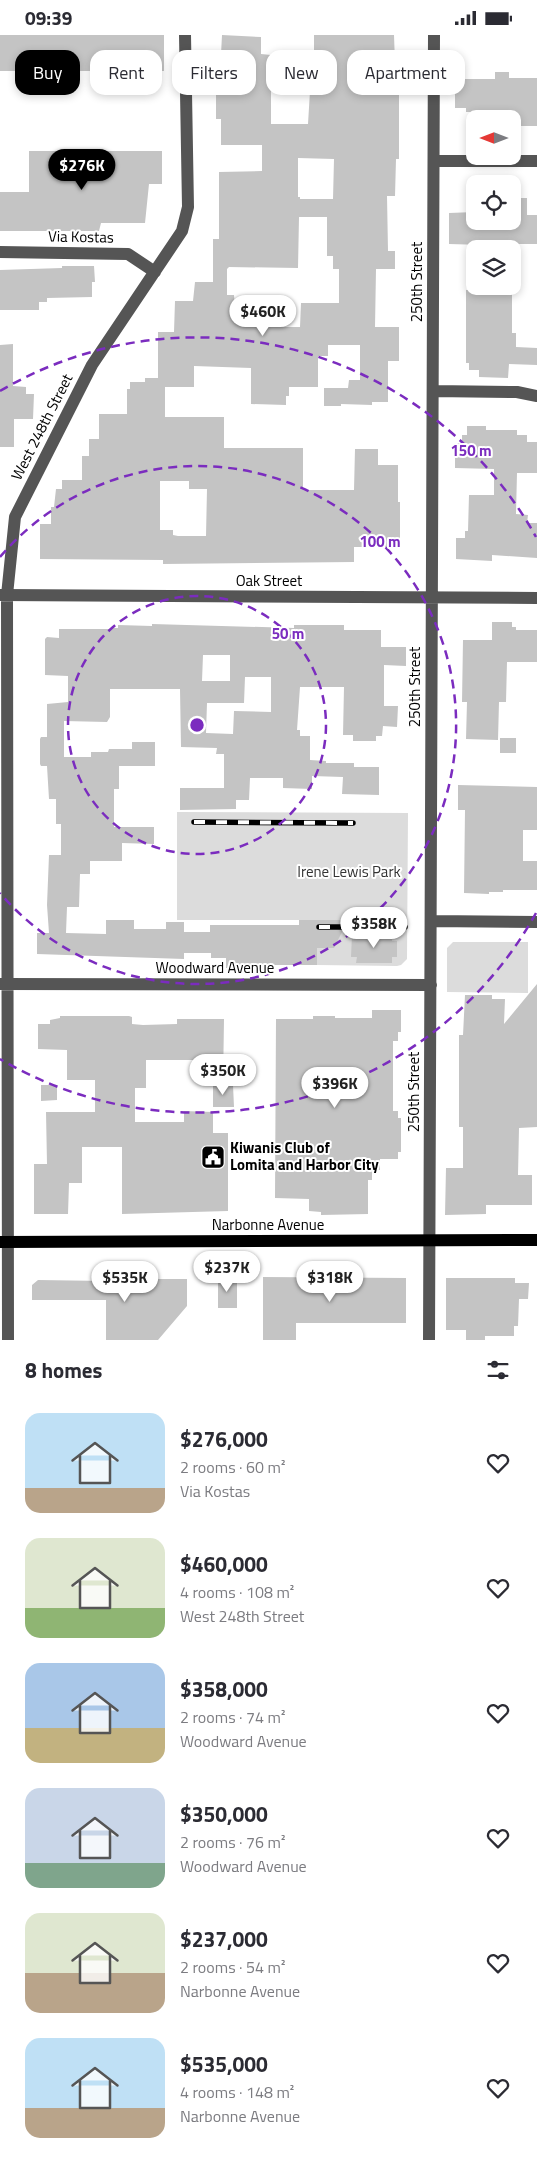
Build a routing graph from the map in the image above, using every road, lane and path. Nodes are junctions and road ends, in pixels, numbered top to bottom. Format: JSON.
{"nodes":[{"id":1,"x":185,"y":35,"type":"edge"},
{"id":2,"x":434,"y":35,"type":"edge"},
{"id":3,"x":434,"y":161,"type":"junction"},
{"id":4,"x":537,"y":161,"type":"edge"},
{"id":5,"x":0,"y":252,"type":"edge"},
{"id":6,"x":155,"y":272,"type":"junction"},
{"id":7,"x":433,"y":391,"type":"junction"},
{"id":8,"x":537,"y":396,"type":"edge"},
{"id":9,"x":4,"y":595,"type":"edge"},
{"id":10,"x":432,"y":598,"type":"junction"},
{"id":11,"x":537,"y":598,"type":"edge"},
{"id":12,"x":431,"y":921,"type":"junction"},
{"id":13,"x":537,"y":922,"type":"edge"},
{"id":14,"x":4,"y":984,"type":"edge"},
{"id":15,"x":431,"y":985,"type":"junction"},
{"id":16,"x":430,"y":1240,"type":"junction"},
{"id":17,"x":537,"y":1240,"type":"edge"},
{"id":18,"x":5,"y":1242,"type":"edge"},
{"id":19,"x":8,"y":1340,"type":"edge"},
{"id":20,"x":429,"y":1340,"type":"edge"}],
"edges":[{"from":1,"to":6,"type":"street","name":"West 248th Street"},
{"from":2,"to":3,"type":"street","name":"250th Street"},
{"from":3,"to":4,"type":"street"},
{"from":3,"to":7,"type":"street","name":"250th Street"},
{"from":5,"to":6,"type":"street","name":"Via Kostas"},
{"from":6,"to":9,"type":"street","name":"West 248th Street"},
{"from":7,"to":8,"type":"street"},
{"from":7,"to":10,"type":"street","name":"250th Street"},
{"from":9,"to":10,"type":"street","name":"Oak Street"},
{"from":9,"to":14,"type":"street","name":"West 248th Street"},
{"from":10,"to":11,"type":"street","name":"Oak Street"},
{"from":10,"to":12,"type":"street","name":"250th Street"},
{"from":12,"to":13,"type":"street"},
{"from":12,"to":15,"type":"street","name":"250th Street"},
{"from":14,"to":15,"type":"street","name":"Woodward Avenue"},
{"from":14,"to":18,"type":"street","name":"West 248th Street"},
{"from":15,"to":16,"type":"street","name":"250th Street"},
{"from":16,"to":17,"type":"main road","name":"Narbonne Avenue"},
{"from":16,"to":18,"type":"main road","name":"Narbonne Avenue"},
{"from":16,"to":20,"type":"street","name":"250th Street"},
{"from":18,"to":19,"type":"street","name":"West 248th Street"}]}
